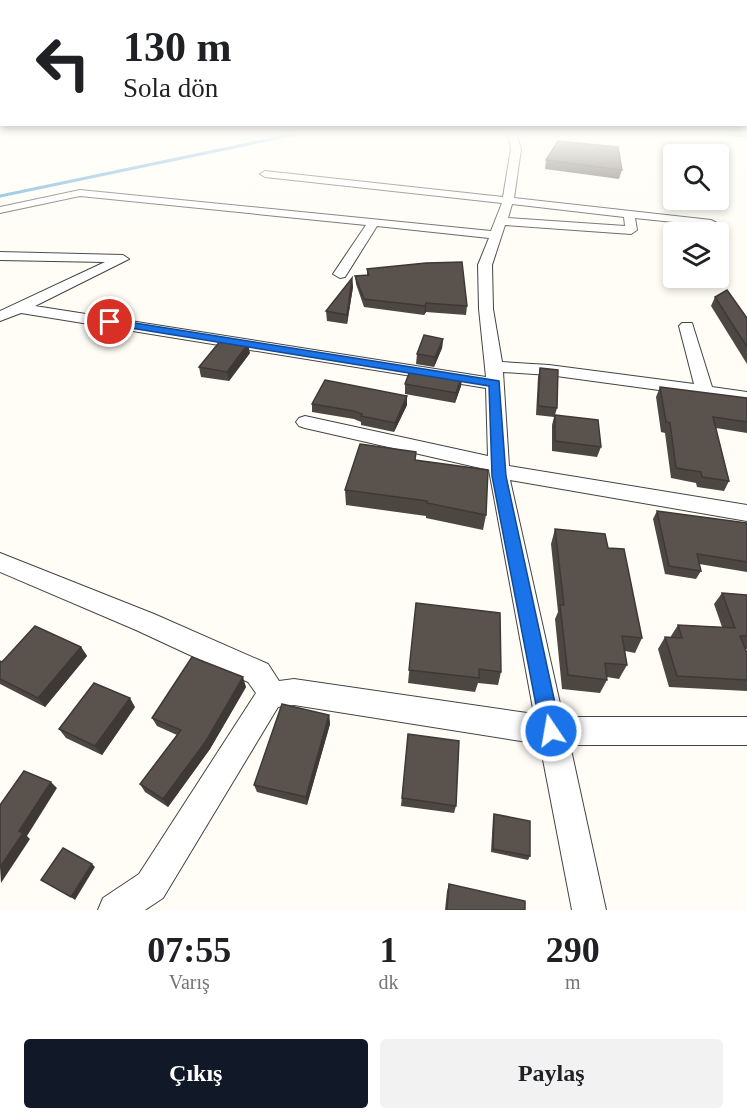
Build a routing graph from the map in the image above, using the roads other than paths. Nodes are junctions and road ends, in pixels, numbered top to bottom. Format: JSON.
{"nodes":[{"id":1,"x":278,"y":176,"type":"edge"},
{"id":2,"x":511,"y":176,"type":"edge"},
{"id":3,"x":0,"y":210,"type":"edge"},
{"id":4,"x":629,"y":213,"type":"junction"},
{"id":5,"x":502,"y":219,"type":"junction"},
{"id":6,"x":374,"y":222,"type":"junction"},
{"id":7,"x":703,"y":222,"type":"edge"},
{"id":8,"x":0,"y":256,"type":"edge"},
{"id":9,"x":340,"y":274,"type":"dead end"},
{"id":10,"x":19,"y":308,"type":"junction"},
{"id":11,"x":0,"y":317,"type":"edge"},
{"id":12,"x":687,"y":326,"type":"dead end"},
{"id":13,"x":494,"y":375,"type":"junction"},
{"id":14,"x":704,"y":391,"type":"junction"},
{"id":15,"x":747,"y":397,"type":"edge"},
{"id":16,"x":305,"y":422,"type":"dead end"},
{"id":17,"x":498,"y":468,"type":"junction"},
{"id":18,"x":747,"y":513,"type":"edge"},
{"id":19,"x":0,"y":562,"type":"edge"},
{"id":20,"x":270,"y":695,"type":"junction"},
{"id":21,"x":551,"y":731,"type":"junction"},
{"id":22,"x":747,"y":731,"type":"edge"},
{"id":23,"x":115,"y":910,"type":"edge"},
{"id":24,"x":589,"y":910,"type":"edge"}],
"edges":[{"from":1,"to":5,"type":"street"},
{"from":2,"to":5,"type":"street"},
{"from":3,"to":6,"type":"street"},
{"from":4,"to":5,"type":"street"},
{"from":4,"to":5,"type":"street"},
{"from":4,"to":7,"type":"street"},
{"from":5,"to":6,"type":"street"},
{"from":5,"to":13,"type":"street"},
{"from":6,"to":9,"type":"street"},
{"from":8,"to":10,"type":"street"},
{"from":10,"to":11,"type":"street"},
{"from":10,"to":13,"type":"street"},
{"from":12,"to":14,"type":"street"},
{"from":13,"to":14,"type":"street"},
{"from":13,"to":17,"type":"street"},
{"from":14,"to":15,"type":"street"},
{"from":16,"to":17,"type":"street"},
{"from":17,"to":18,"type":"street"},
{"from":17,"to":21,"type":"street"},
{"from":19,"to":20,"type":"street"},
{"from":20,"to":21,"type":"street"},
{"from":20,"to":23,"type":"street"},
{"from":21,"to":22,"type":"street"},
{"from":21,"to":24,"type":"street"}]}
